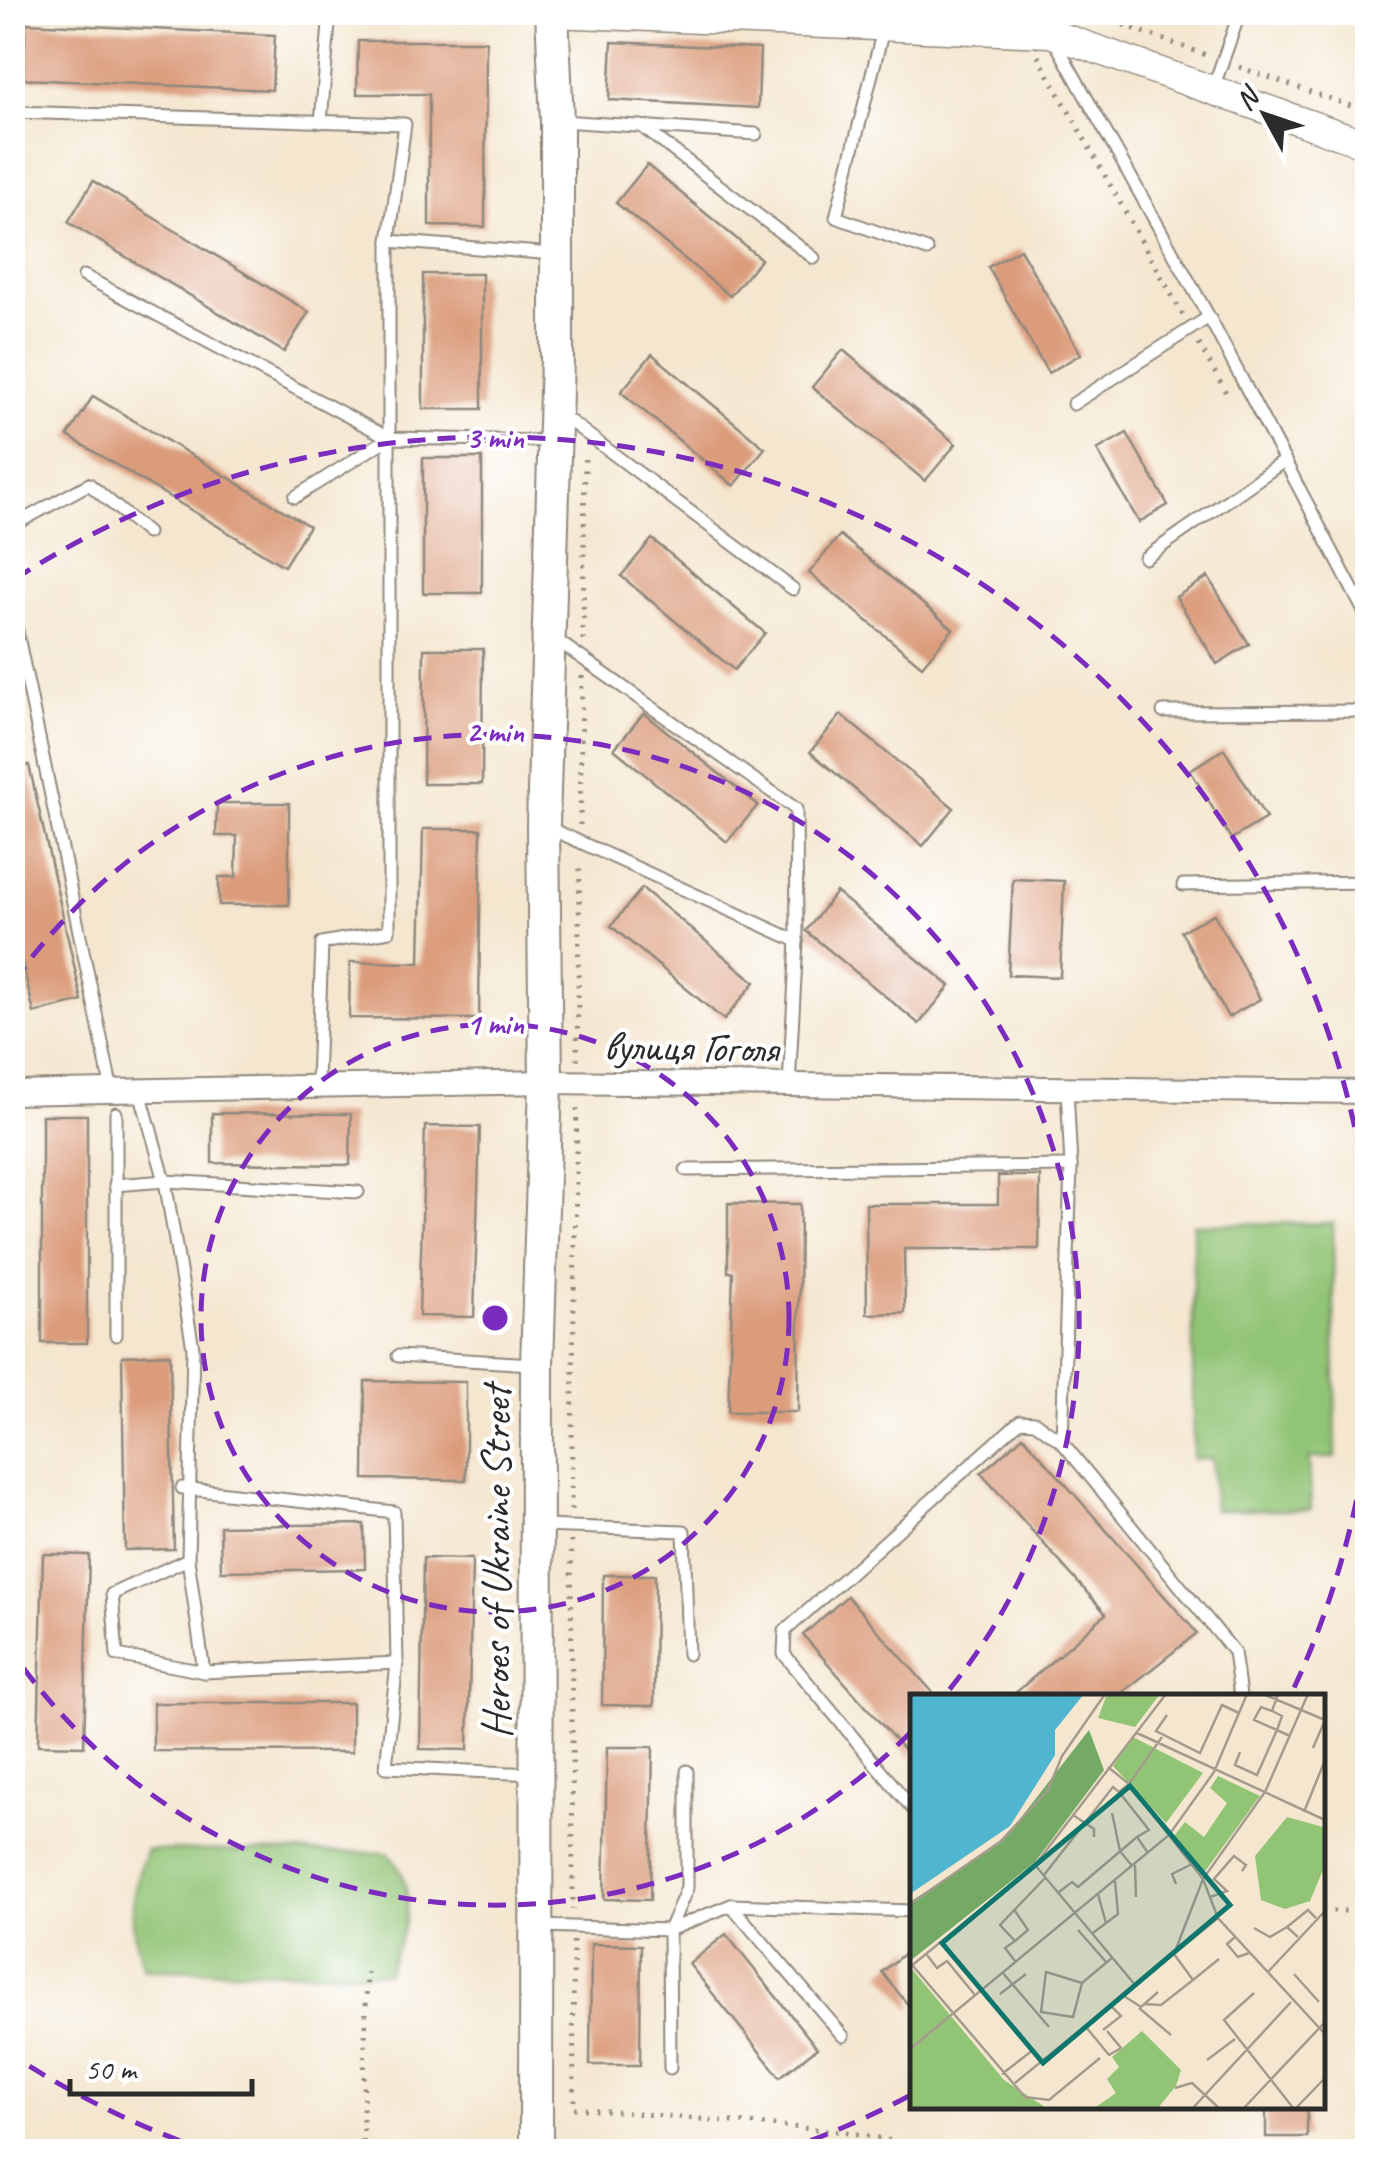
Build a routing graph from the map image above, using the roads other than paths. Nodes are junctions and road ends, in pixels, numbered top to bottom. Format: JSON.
{"nodes":[{"id":1,"x":330,"y":12,"type":"edge"},
{"id":2,"x":551,"y":12,"type":"edge"},
{"id":3,"x":1240,"y":12,"type":"edge"},
{"id":4,"x":1048,"y":23,"type":"edge"},
{"id":5,"x":884,"y":26,"type":"junction"},
{"id":6,"x":1212,"y":91,"type":"junction"},
{"id":7,"x":12,"y":112,"type":"edge"},
{"id":8,"x":558,"y":121,"type":"junction"},
{"id":9,"x":321,"y":122,"type":"junction"},
{"id":10,"x":641,"y":126,"type":"junction"},
{"id":11,"x":756,"y":134,"type":"dead end"},
{"id":12,"x":1368,"y":145,"type":"edge"},
{"id":13,"x":388,"y":241,"type":"junction"},
{"id":14,"x":926,"y":250,"type":"dead end"},
{"id":15,"x":558,"y":254,"type":"junction"},
{"id":16,"x":814,"y":258,"type":"dead end"},
{"id":17,"x":84,"y":276,"type":"dead end"},
{"id":18,"x":1209,"y":317,"type":"junction"},
{"id":19,"x":1073,"y":404,"type":"dead end"},
{"id":20,"x":555,"y":426,"type":"junction"},
{"id":21,"x":389,"y":438,"type":"junction"},
{"id":22,"x":1284,"y":461,"type":"junction"},
{"id":23,"x":295,"y":497,"type":"dead end"},
{"id":24,"x":12,"y":526,"type":"edge"},
{"id":25,"x":147,"y":533,"type":"dead end"},
{"id":26,"x":1145,"y":558,"type":"dead end"},
{"id":27,"x":793,"y":589,"type":"dead end"},
{"id":28,"x":12,"y":608,"type":"edge"},
{"id":29,"x":1368,"y":619,"type":"edge"},
{"id":30,"x":548,"y":635,"type":"junction"},
{"id":31,"x":1368,"y":711,"type":"edge"},
{"id":32,"x":1163,"y":712,"type":"dead end"},
{"id":33,"x":543,"y":825,"type":"junction"},
{"id":34,"x":1368,"y":882,"type":"edge"},
{"id":35,"x":1183,"y":885,"type":"dead end"},
{"id":36,"x":797,"y":941,"type":"junction"},
{"id":37,"x":546,"y":1082,"type":"junction"},
{"id":38,"x":317,"y":1084,"type":"junction"},
{"id":39,"x":790,"y":1086,"type":"junction"},
{"id":40,"x":139,"y":1088,"type":"junction"},
{"id":41,"x":1067,"y":1089,"type":"junction"},
{"id":42,"x":12,"y":1092,"type":"edge"},
{"id":43,"x":1368,"y":1092,"type":"edge"},
{"id":44,"x":114,"y":1102,"type":"junction"},
{"id":45,"x":1071,"y":1166,"type":"junction"},
{"id":46,"x":686,"y":1170,"type":"dead end"},
{"id":47,"x":165,"y":1181,"type":"junction"},
{"id":48,"x":115,"y":1185,"type":"junction"},
{"id":49,"x":358,"y":1192,"type":"dead end"},
{"id":50,"x":116,"y":1335,"type":"dead end"},
{"id":51,"x":398,"y":1356,"type":"dead end"},
{"id":52,"x":537,"y":1364,"type":"junction"},
{"id":53,"x":1062,"y":1442,"type":"junction"},
{"id":54,"x":188,"y":1488,"type":"junction"},
{"id":55,"x":538,"y":1526,"type":"junction"},
{"id":56,"x":188,"y":1559,"type":"junction"},
{"id":57,"x":688,"y":1654,"type":"dead end"},
{"id":58,"x":397,"y":1663,"type":"junction"},
{"id":59,"x":204,"y":1672,"type":"junction"},
{"id":60,"x":1240,"y":1694,"type":"edge"},
{"id":61,"x":687,"y":1771,"type":"dead end"},
{"id":62,"x":537,"y":1774,"type":"junction"},
{"id":63,"x":910,"y":1806,"type":"edge"},
{"id":64,"x":731,"y":1905,"type":"junction"},
{"id":65,"x":910,"y":1911,"type":"edge"},
{"id":66,"x":536,"y":1926,"type":"junction"},
{"id":67,"x":670,"y":1930,"type":"junction"},
{"id":68,"x":843,"y":2036,"type":"dead end"},
{"id":69,"x":670,"y":2068,"type":"dead end"},
{"id":70,"x":536,"y":2152,"type":"edge"}],
"edges":[{"from":1,"to":9,"type":"lane"},
{"from":2,"to":5,"type":"street"},
{"from":2,"to":8,"type":"main road","name":"Heroes of Ukraine Street"},
{"from":3,"to":6,"type":"lane"},
{"from":4,"to":5,"type":"street"},
{"from":4,"to":6,"type":"street"},
{"from":4,"to":18,"type":"lane"},
{"from":5,"to":14,"type":"lane"},
{"from":6,"to":12,"type":"street"},
{"from":7,"to":9,"type":"lane"},
{"from":8,"to":10,"type":"lane"},
{"from":8,"to":15,"type":"main road","name":"Heroes of Ukraine Street"},
{"from":9,"to":13,"type":"lane"},
{"from":10,"to":11,"type":"lane"},
{"from":10,"to":16,"type":"lane"},
{"from":13,"to":15,"type":"lane"},
{"from":13,"to":21,"type":"lane"},
{"from":15,"to":20,"type":"main road","name":"Heroes of Ukraine Street"},
{"from":17,"to":21,"type":"lane"},
{"from":18,"to":19,"type":"lane"},
{"from":18,"to":22,"type":"lane"},
{"from":20,"to":21,"type":"lane"},
{"from":20,"to":27,"type":"lane"},
{"from":20,"to":30,"type":"main road","name":"Heroes of Ukraine Street"},
{"from":21,"to":23,"type":"lane"},
{"from":21,"to":38,"type":"lane"},
{"from":22,"to":26,"type":"lane"},
{"from":22,"to":29,"type":"lane"},
{"from":24,"to":25,"type":"lane"},
{"from":28,"to":44,"type":"lane"},
{"from":30,"to":33,"type":"main road","name":"Heroes of Ukraine Street"},
{"from":30,"to":36,"type":"lane"},
{"from":31,"to":32,"type":"lane"},
{"from":33,"to":36,"type":"lane"},
{"from":33,"to":37,"type":"main road","name":"Heroes of Ukraine Street"},
{"from":34,"to":35,"type":"lane"},
{"from":36,"to":39,"type":"lane"},
{"from":37,"to":38,"type":"street","name":"вулиця Гоголя"},
{"from":37,"to":39,"type":"street","name":"вулиця Гоголя"},
{"from":37,"to":52,"type":"main road","name":"Heroes of Ukraine Street"},
{"from":38,"to":40,"type":"street","name":"вулиця Гоголя"},
{"from":39,"to":41,"type":"street","name":"вулиця Гоголя"},
{"from":40,"to":44,"type":"street","name":"вулиця Гоголя"},
{"from":40,"to":47,"type":"lane"},
{"from":41,"to":43,"type":"street","name":"вулиця Гоголя"},
{"from":41,"to":45,"type":"lane"},
{"from":42,"to":44,"type":"street","name":"вулиця Гоголя"},
{"from":44,"to":48,"type":"lane"},
{"from":45,"to":46,"type":"lane"},
{"from":45,"to":53,"type":"lane"},
{"from":47,"to":48,"type":"lane"},
{"from":47,"to":49,"type":"lane"},
{"from":47,"to":54,"type":"lane"},
{"from":48,"to":50,"type":"lane"},
{"from":51,"to":52,"type":"lane"},
{"from":52,"to":55,"type":"main road","name":"Heroes of Ukraine Street"},
{"from":53,"to":60,"type":"lane"},
{"from":53,"to":63,"type":"lane"},
{"from":54,"to":56,"type":"lane"},
{"from":54,"to":58,"type":"lane"},
{"from":55,"to":57,"type":"lane"},
{"from":55,"to":62,"type":"main road","name":"Heroes of Ukraine Street"},
{"from":56,"to":59,"type":"lane"},
{"from":56,"to":59,"type":"lane"},
{"from":58,"to":59,"type":"lane"},
{"from":58,"to":62,"type":"lane"},
{"from":61,"to":67,"type":"lane"},
{"from":62,"to":66,"type":"main road","name":"Heroes of Ukraine Street"},
{"from":64,"to":65,"type":"lane"},
{"from":64,"to":67,"type":"lane"},
{"from":64,"to":68,"type":"lane"},
{"from":66,"to":67,"type":"lane"},
{"from":66,"to":70,"type":"main road","name":"Heroes of Ukraine Street"},
{"from":67,"to":69,"type":"lane"}]}
